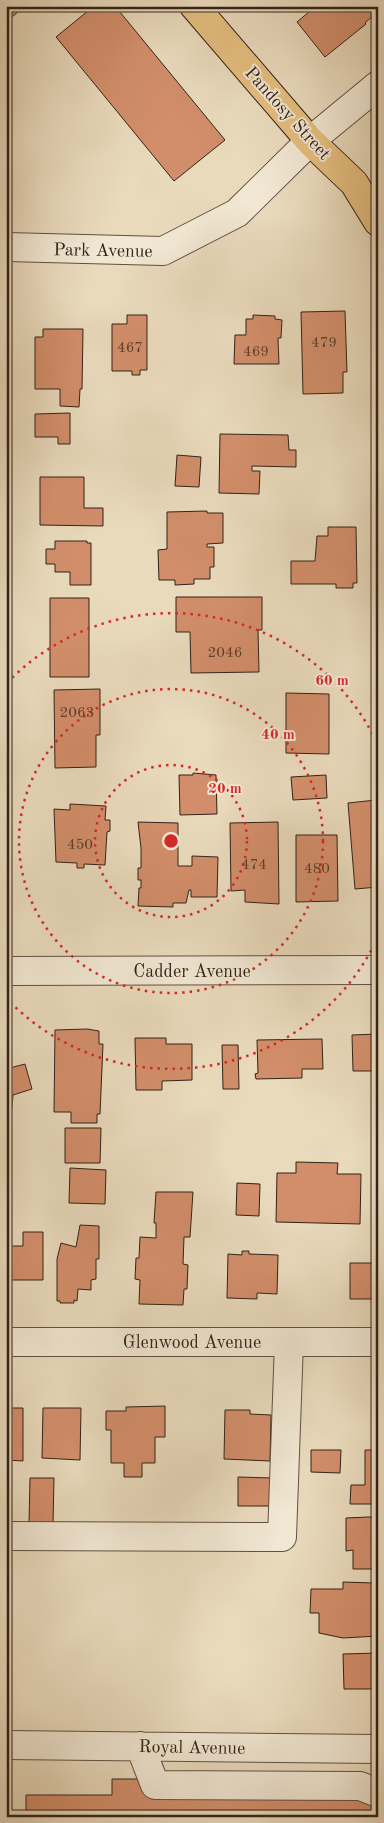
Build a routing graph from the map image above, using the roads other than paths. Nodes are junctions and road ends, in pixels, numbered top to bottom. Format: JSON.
{"nodes":[{"id":1,"x":194,"y":6,"type":"edge"},
{"id":2,"x":378,"y":85,"type":"edge"},
{"id":3,"x":310,"y":141,"type":"junction"},
{"id":4,"x":378,"y":222,"type":"edge"},
{"id":5,"x":6,"y":247,"type":"edge"},
{"id":6,"x":378,"y":970,"type":"edge"},
{"id":7,"x":6,"y":971,"type":"edge"},
{"id":8,"x":6,"y":1342,"type":"edge"},
{"id":9,"x":289,"y":1342,"type":"junction"},
{"id":10,"x":378,"y":1342,"type":"edge"},
{"id":11,"x":6,"y":1536,"type":"edge"},
{"id":12,"x":6,"y":1745,"type":"edge"},
{"id":13,"x":140,"y":1746,"type":"junction"},
{"id":14,"x":347,"y":1749,"type":"junction"},
{"id":15,"x":378,"y":1749,"type":"edge"},
{"id":16,"x":361,"y":1788,"type":"edge"}],
"edges":[{"from":1,"to":3,"type":"main road","name":"Pandosy Street"},
{"from":2,"to":3,"type":"street","name":"Park Avenue"},
{"from":3,"to":4,"type":"main road","name":"Pandosy Street"},
{"from":3,"to":5,"type":"street","name":"Park Avenue"},
{"from":6,"to":7,"type":"street","name":"Cadder Avenue"},
{"from":8,"to":9,"type":"street","name":"Glenwood Avenue"},
{"from":9,"to":10,"type":"street","name":"Glenwood Avenue"},
{"from":9,"to":11,"type":"street"},
{"from":12,"to":13,"type":"street","name":"Royal Avenue"},
{"from":13,"to":14,"type":"street","name":"Royal Avenue"},
{"from":13,"to":16,"type":"street"},
{"from":14,"to":15,"type":"street","name":"Royal Avenue"},
{"from":14,"to":16,"type":"street"}]}
